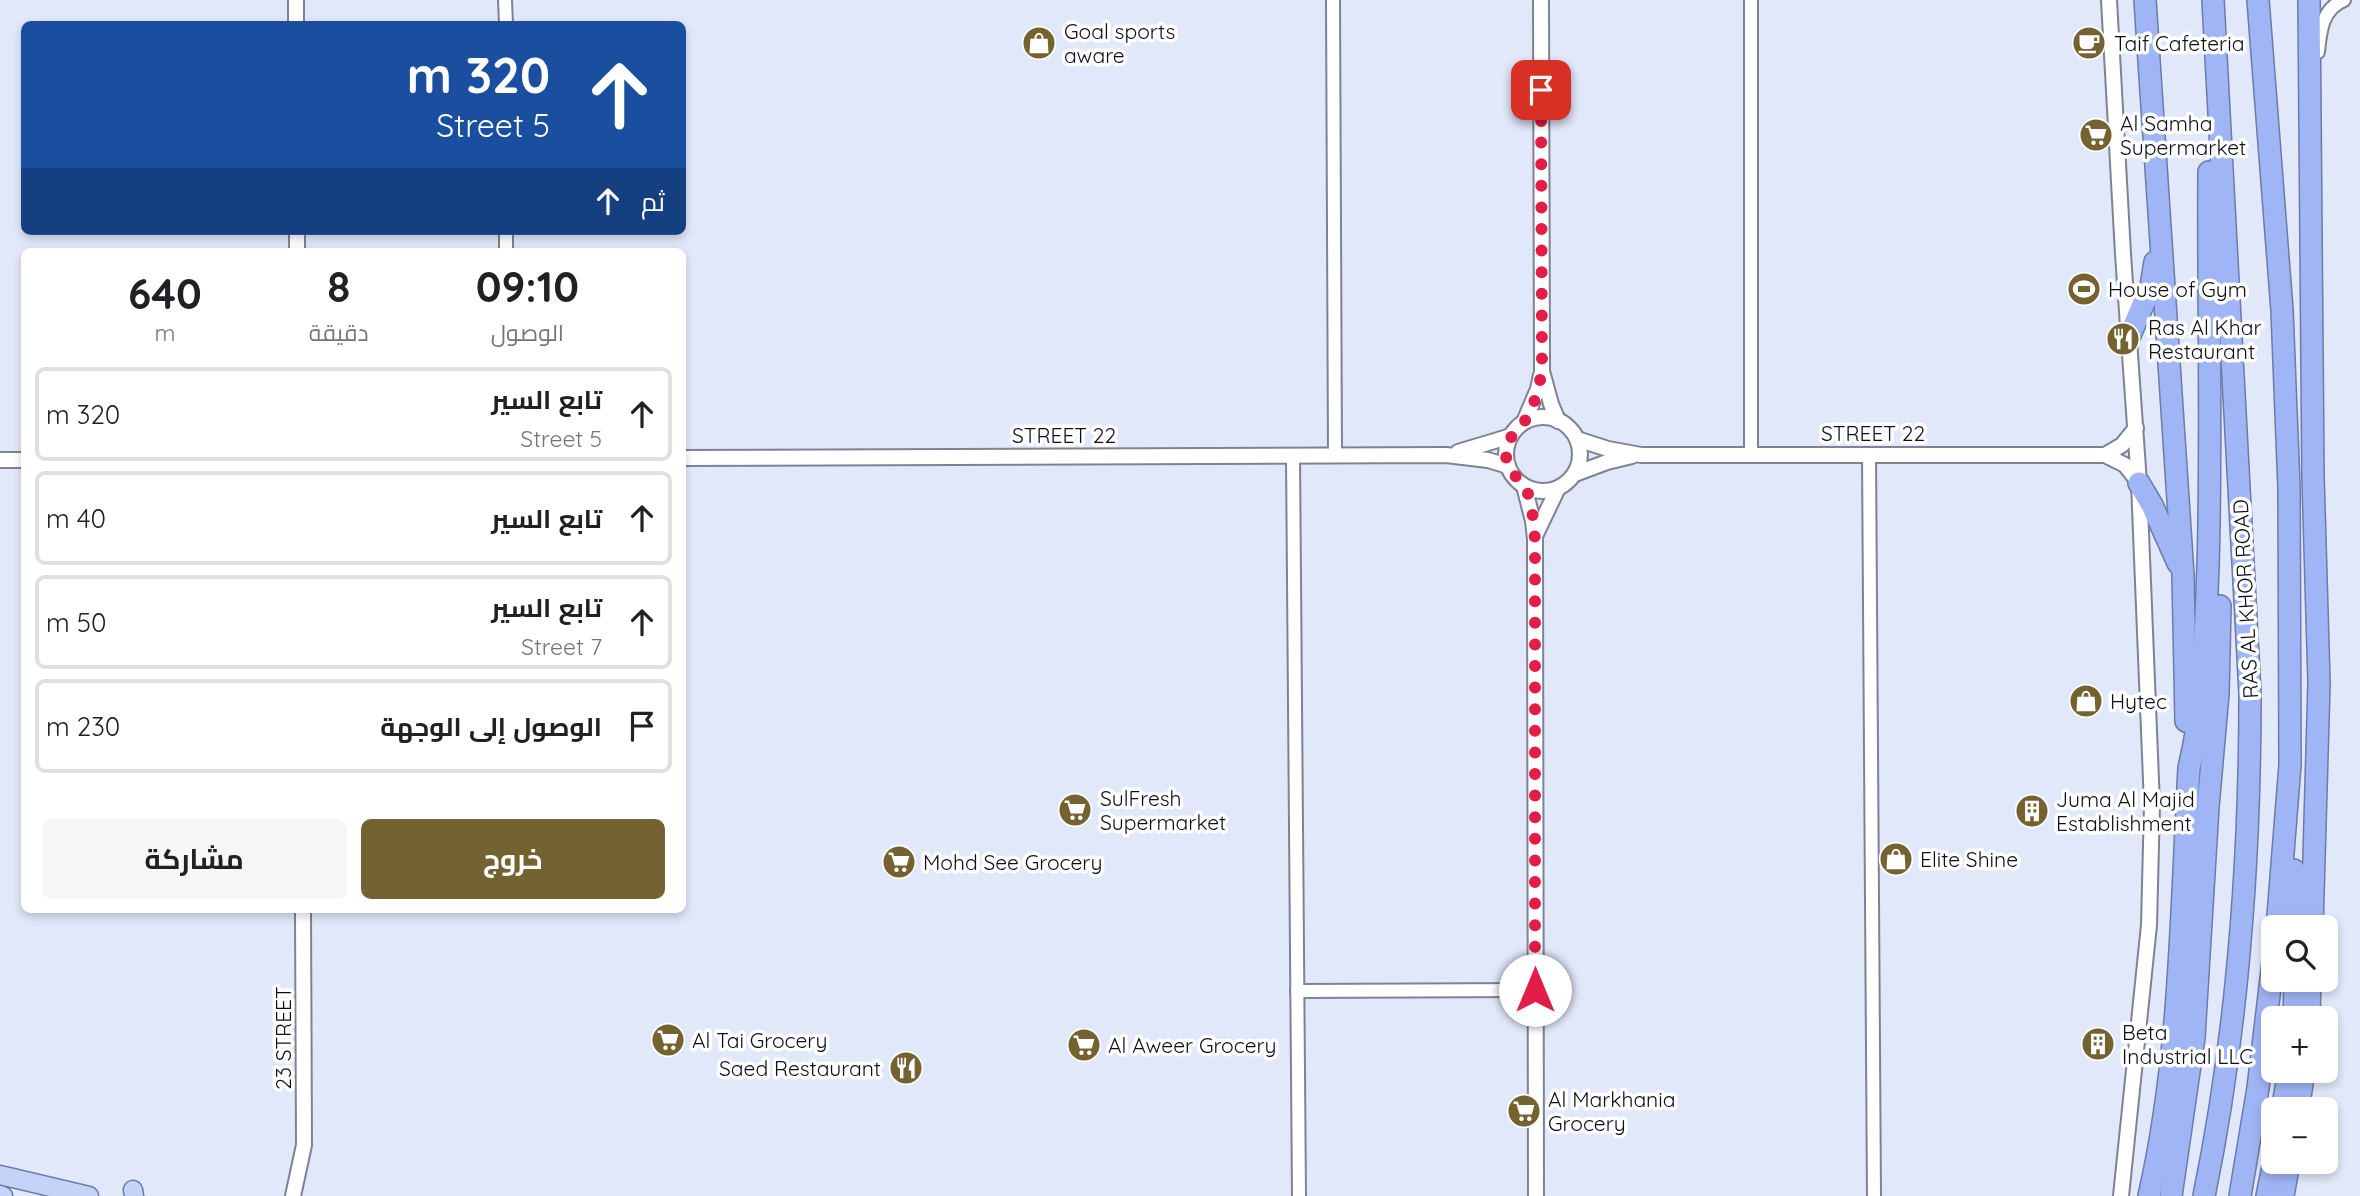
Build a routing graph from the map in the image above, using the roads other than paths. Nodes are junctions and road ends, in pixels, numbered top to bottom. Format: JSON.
{"nodes":[{"id":1,"x":296,"y":0,"type":"edge"},
{"id":2,"x":505,"y":0,"type":"edge"},
{"id":3,"x":1333,"y":0,"type":"edge"},
{"id":4,"x":1541,"y":0,"type":"edge"},
{"id":5,"x":1751,"y":0,"type":"edge"},
{"id":6,"x":2109,"y":0,"type":"edge"},
{"id":7,"x":2145,"y":0,"type":"edge"},
{"id":8,"x":2214,"y":0,"type":"edge"},
{"id":9,"x":2258,"y":0,"type":"edge"},
{"id":10,"x":2309,"y":0,"type":"edge"},
{"id":11,"x":2344,"y":0,"type":"edge"},
{"id":12,"x":296,"y":21,"type":"edge"},
{"id":13,"x":506,"y":21,"type":"edge"},
{"id":14,"x":2220,"y":130,"type":"junction"},
{"id":15,"x":2311,"y":140,"type":"junction"},
{"id":16,"x":2158,"y":190,"type":"junction"},
{"id":17,"x":2130,"y":335,"type":"junction"},
{"id":18,"x":1542,"y":370,"type":"junction"},
{"id":19,"x":1558,"y":421,"type":"junction"},
{"id":20,"x":1524,"y":422,"type":"junction"},
{"id":21,"x":2136,"y":428,"type":"junction"},
{"id":22,"x":1511,"y":436,"type":"junction"},
{"id":23,"x":1577,"y":439,"type":"junction"},
{"id":24,"x":1293,"y":454,"type":"junction"},
{"id":25,"x":1335,"y":454,"type":"junction"},
{"id":26,"x":1751,"y":454,"type":"junction"},
{"id":27,"x":1869,"y":454,"type":"junction"},
{"id":28,"x":1446,"y":455,"type":"junction"},
{"id":29,"x":1641,"y":455,"type":"junction"},
{"id":30,"x":2105,"y":456,"type":"junction"},
{"id":31,"x":686,"y":457,"type":"edge"},
{"id":32,"x":0,"y":460,"type":"edge"},
{"id":33,"x":21,"y":460,"type":"edge"},
{"id":34,"x":2211,"y":465,"type":"junction"},
{"id":35,"x":1508,"y":466,"type":"junction"},
{"id":36,"x":1574,"y":474,"type":"junction"},
{"id":37,"x":2139,"y":483,"type":"junction"},
{"id":38,"x":1524,"y":486,"type":"junction"},
{"id":39,"x":1558,"y":488,"type":"junction"},
{"id":40,"x":1535,"y":539,"type":"junction"},
{"id":41,"x":2183,"y":575,"type":"junction"},
{"id":42,"x":2290,"y":765,"type":"junction"},
{"id":43,"x":2189,"y":768,"type":"junction"},
{"id":44,"x":303,"y":913,"type":"edge"},
{"id":45,"x":2278,"y":915,"type":"edge"},
{"id":46,"x":2294,"y":915,"type":"edge"},
{"id":47,"x":2312,"y":915,"type":"edge"},
{"id":48,"x":1535,"y":990,"type":"junction"},
{"id":49,"x":1297,"y":991,"type":"junction"},
{"id":50,"x":2269,"y":992,"type":"edge"},
{"id":51,"x":299,"y":1165,"type":"junction"},
{"id":52,"x":2272,"y":1174,"type":"edge"},
{"id":53,"x":2287,"y":1174,"type":"edge"},
{"id":54,"x":0,"y":1175,"type":"edge"},
{"id":55,"x":2150,"y":1193,"type":"edge"},
{"id":56,"x":89,"y":1196,"type":"edge"},
{"id":57,"x":293,"y":1196,"type":"edge"},
{"id":58,"x":301,"y":1196,"type":"edge"},
{"id":59,"x":1299,"y":1196,"type":"edge"},
{"id":60,"x":1536,"y":1196,"type":"edge"},
{"id":61,"x":1874,"y":1196,"type":"edge"},
{"id":62,"x":2121,"y":1196,"type":"edge"},
{"id":63,"x":2171,"y":1196,"type":"edge"},
{"id":64,"x":2204,"y":1196,"type":"edge"},
{"id":65,"x":2240,"y":1196,"type":"edge"},
{"id":66,"x":2267,"y":1196,"type":"edge"},
{"id":67,"x":2283,"y":1196,"type":"edge"}],
"edges":[{"from":1,"to":12,"type":"street"},
{"from":2,"to":13,"type":"street"},
{"from":3,"to":25,"type":"street"},
{"from":4,"to":18,"type":"street"},
{"from":5,"to":26,"type":"street"},
{"from":6,"to":17,"type":"street"},
{"from":7,"to":16,"type":"highway"},
{"from":8,"to":14,"type":"highway","name":"RAS AL KHOR ROAD"},
{"from":9,"to":42,"type":"highway","name":"RAS AL KHOR ROAD"},
{"from":10,"to":15,"type":"highway"},
{"from":11,"to":15,"type":"street"},
{"from":14,"to":34,"type":"highway"},
{"from":14,"to":64,"type":"highway","name":"RAS AL KHOR ROAD"},
{"from":15,"to":47,"type":"highway"},
{"from":16,"to":17,"type":"highway"},
{"from":16,"to":41,"type":"highway"},
{"from":17,"to":21,"type":"street"},
{"from":18,"to":19,"type":"street"},
{"from":18,"to":20,"type":"street"},
{"from":19,"to":20,"type":"street"},
{"from":19,"to":23,"type":"street"},
{"from":20,"to":22,"type":"street"},
{"from":21,"to":30,"type":"street"},
{"from":21,"to":37,"type":"street"},
{"from":22,"to":28,"type":"street","name":"STREET 22"},
{"from":22,"to":35,"type":"street"},
{"from":23,"to":29,"type":"street","name":"STREET 22"},
{"from":23,"to":36,"type":"street"},
{"from":24,"to":25,"type":"street","name":"STREET 22"},
{"from":24,"to":31,"type":"street","name":"STREET 22"},
{"from":24,"to":49,"type":"street"},
{"from":25,"to":28,"type":"street","name":"STREET 22"},
{"from":26,"to":27,"type":"street","name":"STREET 22"},
{"from":26,"to":29,"type":"street","name":"STREET 22"},
{"from":27,"to":30,"type":"street","name":"STREET 22"},
{"from":27,"to":61,"type":"street"},
{"from":28,"to":35,"type":"street","name":"STREET 22"},
{"from":29,"to":36,"type":"street","name":"STREET 22"},
{"from":30,"to":37,"type":"street"},
{"from":32,"to":33,"type":"street"},
{"from":34,"to":43,"type":"highway"},
{"from":34,"to":63,"type":"highway"},
{"from":35,"to":38,"type":"street"},
{"from":36,"to":39,"type":"street"},
{"from":37,"to":41,"type":"highway"},
{"from":37,"to":62,"type":"street"},
{"from":38,"to":39,"type":"street"},
{"from":38,"to":40,"type":"street"},
{"from":39,"to":40,"type":"street"},
{"from":40,"to":48,"type":"street"},
{"from":41,"to":43,"type":"highway"},
{"from":42,"to":45,"type":"highway","name":"RAS AL KHOR ROAD"},
{"from":42,"to":46,"type":"highway"},
{"from":43,"to":55,"type":"highway"},
{"from":44,"to":51,"type":"street","name":"23 STREET"},
{"from":48,"to":49,"type":"street"},
{"from":48,"to":60,"type":"street"},
{"from":49,"to":59,"type":"street"},
{"from":50,"to":65,"type":"highway"},
{"from":51,"to":57,"type":"street","name":"23 STREET"},
{"from":51,"to":58,"type":"street","name":"23 STREET"},
{"from":52,"to":66,"type":"highway"},
{"from":53,"to":67,"type":"highway"},
{"from":54,"to":56,"type":"main road"}]}
